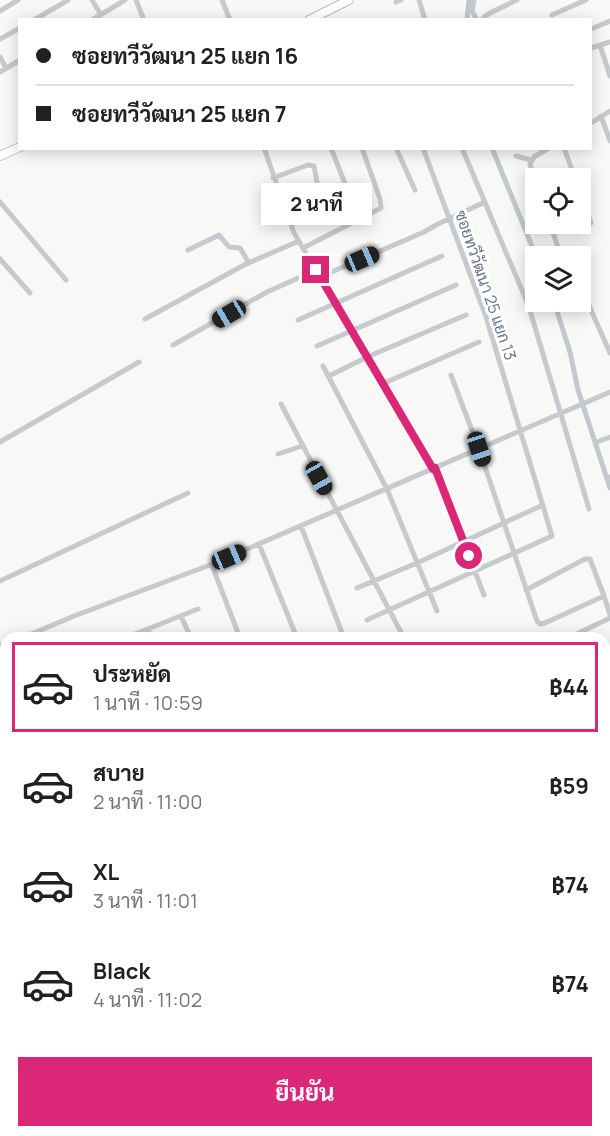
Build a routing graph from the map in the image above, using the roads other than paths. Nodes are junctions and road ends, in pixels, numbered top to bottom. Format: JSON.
{"nodes":[{"id":1,"x":18,"y":0,"type":"edge"},
{"id":2,"x":68,"y":0,"type":"edge"},
{"id":3,"x":92,"y":0,"type":"edge"},
{"id":4,"x":125,"y":0,"type":"edge"},
{"id":5,"x":136,"y":0,"type":"edge"},
{"id":6,"x":222,"y":0,"type":"edge"},
{"id":7,"x":349,"y":0,"type":"edge"},
{"id":8,"x":419,"y":0,"type":"edge"},
{"id":9,"x":474,"y":0,"type":"edge"},
{"id":10,"x":517,"y":0,"type":"edge"},
{"id":11,"x":586,"y":0,"type":"edge"},
{"id":12,"x":0,"y":11,"type":"edge"},
{"id":13,"x":100,"y":15,"type":"junction"},
{"id":14,"x":552,"y":15,"type":"dead end"},
{"id":15,"x":321,"y":17,"type":"edge"},
{"id":16,"x":37,"y":18,"type":"edge"},
{"id":17,"x":95,"y":18,"type":"edge"},
{"id":18,"x":143,"y":18,"type":"edge"},
{"id":19,"x":229,"y":18,"type":"edge"},
{"id":20,"x":424,"y":18,"type":"edge"},
{"id":21,"x":477,"y":18,"type":"edge"},
{"id":22,"x":482,"y":18,"type":"edge"},
{"id":23,"x":610,"y":21,"type":"edge"},
{"id":24,"x":18,"y":29,"type":"edge"},
{"id":25,"x":592,"y":29,"type":"edge"},
{"id":26,"x":0,"y":39,"type":"edge"},
{"id":27,"x":610,"y":42,"type":"edge"},
{"id":28,"x":600,"y":45,"type":"junction"},
{"id":29,"x":592,"y":48,"type":"edge"},
{"id":30,"x":0,"y":57,"type":"edge"},
{"id":31,"x":18,"y":61,"type":"edge"},
{"id":32,"x":6,"y":68,"type":"junction"},
{"id":33,"x":0,"y":72,"type":"edge"},
{"id":34,"x":610,"y":76,"type":"edge"},
{"id":35,"x":610,"y":111,"type":"edge"},
{"id":36,"x":602,"y":116,"type":"junction"},
{"id":37,"x":592,"y":122,"type":"edge"},
{"id":38,"x":610,"y":141,"type":"edge"},
{"id":39,"x":18,"y":148,"type":"edge"},
{"id":40,"x":265,"y":150,"type":"edge"},
{"id":41,"x":332,"y":150,"type":"edge"},
{"id":42,"x":363,"y":150,"type":"edge"},
{"id":43,"x":397,"y":150,"type":"edge"},
{"id":44,"x":424,"y":150,"type":"edge"},
{"id":45,"x":463,"y":150,"type":"edge"},
{"id":46,"x":546,"y":150,"type":"edge"},
{"id":47,"x":565,"y":150,"type":"edge"},
{"id":48,"x":0,"y":156,"type":"edge"},
{"id":49,"x":516,"y":156,"type":"dead end"},
{"id":50,"x":531,"y":160,"type":"junction"},
{"id":51,"x":530,"y":168,"type":"edge"},
{"id":52,"x":571,"y":168,"type":"edge"},
{"id":53,"x":273,"y":178,"type":"junction"},
{"id":54,"x":415,"y":190,"type":"dead end"},
{"id":55,"x":351,"y":199,"type":"dead end"},
{"id":56,"x":0,"y":202,"type":"edge"},
{"id":57,"x":485,"y":202,"type":"junction"},
{"id":58,"x":321,"y":217,"type":"dead end"},
{"id":59,"x":449,"y":218,"type":"junction"},
{"id":60,"x":299,"y":241,"type":"junction"},
{"id":61,"x":303,"y":248,"type":"junction"},
{"id":62,"x":188,"y":250,"type":"dead end"},
{"id":63,"x":442,"y":256,"type":"dead end"},
{"id":64,"x":0,"y":259,"type":"edge"},
{"id":65,"x":249,"y":263,"type":"junction"},
{"id":66,"x":316,"y":270,"type":"junction"},
{"id":67,"x":320,"y":277,"type":"junction"},
{"id":68,"x":66,"y":280,"type":"dead end"},
{"id":69,"x":456,"y":285,"type":"dead end"},
{"id":70,"x":30,"y":292,"type":"dead end"},
{"id":71,"x":336,"y":304,"type":"junction"},
{"id":72,"x":591,"y":310,"type":"edge"},
{"id":73,"x":465,"y":315,"type":"dead end"},
{"id":74,"x":145,"y":319,"type":"dead end"},
{"id":75,"x":298,"y":320,"type":"dead end"},
{"id":76,"x":352,"y":331,"type":"junction"},
{"id":77,"x":479,"y":342,"type":"dead end"},
{"id":78,"x":173,"y":345,"type":"dead end"},
{"id":79,"x":317,"y":346,"type":"dead end"},
{"id":80,"x":610,"y":353,"type":"edge"},
{"id":81,"x":366,"y":357,"type":"junction"},
{"id":82,"x":139,"y":362,"type":"dead end"},
{"id":83,"x":323,"y":366,"type":"dead end"},
{"id":84,"x":451,"y":375,"type":"dead end"},
{"id":85,"x":329,"y":376,"type":"junction"},
{"id":86,"x":382,"y":384,"type":"junction"},
{"id":87,"x":610,"y":392,"type":"edge"},
{"id":88,"x":281,"y":404,"type":"dead end"},
{"id":89,"x":560,"y":414,"type":"junction"},
{"id":90,"x":520,"y":432,"type":"junction"},
{"id":91,"x":610,"y":437,"type":"edge"},
{"id":92,"x":0,"y":442,"type":"edge"},
{"id":93,"x":597,"y":442,"type":"dead end"},
{"id":94,"x":302,"y":446,"type":"junction"},
{"id":95,"x":479,"y":449,"type":"junction"},
{"id":96,"x":278,"y":454,"type":"dead end"},
{"id":97,"x":434,"y":469,"type":"junction"},
{"id":98,"x":387,"y":489,"type":"junction"},
{"id":99,"x":188,"y":493,"type":"dead end"},
{"id":100,"x":543,"y":505,"type":"junction"},
{"id":101,"x":589,"y":509,"type":"dead end"},
{"id":102,"x":337,"y":511,"type":"junction"},
{"id":103,"x":503,"y":523,"type":"junction"},
{"id":104,"x":300,"y":526,"type":"junction"},
{"id":105,"x":463,"y":540,"type":"junction"},
{"id":106,"x":259,"y":544,"type":"junction"},
{"id":107,"x":513,"y":554,"type":"junction"},
{"id":108,"x":417,"y":563,"type":"junction"},
{"id":109,"x":210,"y":565,"type":"junction"},
{"id":110,"x":475,"y":571,"type":"junction"},
{"id":111,"x":0,"y":581,"type":"edge"},
{"id":112,"x":374,"y":581,"type":"junction"},
{"id":113,"x":357,"y":588,"type":"dead end"},
{"id":114,"x":526,"y":590,"type":"junction"},
{"id":115,"x":429,"y":592,"type":"junction"},
{"id":116,"x":484,"y":595,"type":"dead end"},
{"id":117,"x":604,"y":596,"type":"junction"},
{"id":118,"x":198,"y":609,"type":"dead end"},
{"id":119,"x":389,"y":610,"type":"junction"},
{"id":120,"x":437,"y":612,"type":"dead end"},
{"id":121,"x":610,"y":615,"type":"edge"},
{"id":122,"x":181,"y":616,"type":"junction"},
{"id":123,"x":367,"y":620,"type":"dead end"},
{"id":124,"x":148,"y":629,"type":"junction"},
{"id":125,"x":36,"y":632,"type":"edge"},
{"id":126,"x":140,"y":632,"type":"edge"},
{"id":127,"x":149,"y":632,"type":"edge"},
{"id":128,"x":188,"y":632,"type":"edge"},
{"id":129,"x":239,"y":632,"type":"edge"},
{"id":130,"x":295,"y":632,"type":"edge"},
{"id":131,"x":342,"y":632,"type":"edge"},
{"id":132,"x":401,"y":632,"type":"edge"}],
"edges":[{"from":1,"to":12,"type":"street"},
{"from":2,"to":16,"type":"street"},
{"from":3,"to":13,"type":"street"},
{"from":4,"to":13,"type":"street"},
{"from":5,"to":18,"type":"street"},
{"from":6,"to":19,"type":"street"},
{"from":7,"to":15,"type":"street"},
{"from":8,"to":20,"type":"street"},
{"from":9,"to":21,"type":"street"},
{"from":10,"to":22,"type":"street"},
{"from":11,"to":14,"type":"street"},
{"from":13,"to":17,"type":"street"},
{"from":23,"to":25,"type":"street"},
{"from":24,"to":26,"type":"street"},
{"from":27,"to":28,"type":"street"},
{"from":28,"to":29,"type":"street"},
{"from":28,"to":34,"type":"street"},
{"from":30,"to":32,"type":"street"},
{"from":31,"to":32,"type":"street"},
{"from":32,"to":33,"type":"street"},
{"from":35,"to":36,"type":"street"},
{"from":36,"to":37,"type":"street"},
{"from":36,"to":38,"type":"street"},
{"from":39,"to":48,"type":"street"},
{"from":40,"to":53,"type":"street"},
{"from":41,"to":55,"type":"street"},
{"from":42,"to":61,"type":"street"},
{"from":43,"to":54,"type":"street"},
{"from":44,"to":59,"type":"street","name":"ซอยทวีวัฒนา 25 แยก 13"},
{"from":45,"to":57,"type":"street"},
{"from":46,"to":50,"type":"street"},
{"from":47,"to":52,"type":"street"},
{"from":49,"to":50,"type":"street"},
{"from":50,"to":51,"type":"street"},
{"from":53,"to":58,"type":"street"},
{"from":53,"to":60,"type":"street"},
{"from":56,"to":68,"type":"street"},
{"from":57,"to":59,"type":"street"},
{"from":57,"to":89,"type":"street"},
{"from":59,"to":67,"type":"street"},
{"from":59,"to":90,"type":"street","name":"ซอยทวีวัฒนา 25 แยก 13"},
{"from":60,"to":61,"type":"street"},
{"from":60,"to":65,"type":"street"},
{"from":61,"to":66,"type":"street"},
{"from":62,"to":65,"type":"street"},
{"from":63,"to":71,"type":"street"},
{"from":64,"to":70,"type":"street"},
{"from":65,"to":74,"type":"street"},
{"from":66,"to":67,"type":"street"},
{"from":66,"to":78,"type":"street"},
{"from":67,"to":71,"type":"street"},
{"from":69,"to":76,"type":"street"},
{"from":71,"to":75,"type":"street"},
{"from":71,"to":76,"type":"street"},
{"from":72,"to":80,"type":"street"},
{"from":73,"to":81,"type":"street"},
{"from":76,"to":79,"type":"street"},
{"from":76,"to":81,"type":"street"},
{"from":77,"to":86,"type":"street"},
{"from":81,"to":85,"type":"street"},
{"from":81,"to":86,"type":"street"},
{"from":82,"to":92,"type":"street"},
{"from":83,"to":85,"type":"street"},
{"from":84,"to":95,"type":"street"},
{"from":85,"to":98,"type":"street"},
{"from":86,"to":97,"type":"street"},
{"from":87,"to":89,"type":"street"},
{"from":88,"to":94,"type":"street"},
{"from":89,"to":90,"type":"street"},
{"from":89,"to":101,"type":"street"},
{"from":90,"to":95,"type":"street"},
{"from":90,"to":100,"type":"street","name":"ซอยทวีวัฒนา 25 แยก 13"},
{"from":91,"to":93,"type":"street"},
{"from":94,"to":96,"type":"street"},
{"from":94,"to":102,"type":"street"},
{"from":95,"to":97,"type":"street"},
{"from":95,"to":103,"type":"street"},
{"from":97,"to":98,"type":"street"},
{"from":97,"to":105,"type":"street"},
{"from":98,"to":102,"type":"street"},
{"from":98,"to":108,"type":"street"},
{"from":99,"to":111,"type":"street"},
{"from":100,"to":103,"type":"street"},
{"from":100,"to":107,"type":"street","name":"ซอยทวีวัฒนา 25 แยก 13"},
{"from":102,"to":104,"type":"street"},
{"from":102,"to":112,"type":"street"},
{"from":103,"to":105,"type":"street"},
{"from":103,"to":107,"type":"street"},
{"from":104,"to":106,"type":"street"},
{"from":104,"to":131,"type":"street"},
{"from":105,"to":108,"type":"street"},
{"from":105,"to":110,"type":"street"},
{"from":106,"to":109,"type":"street"},
{"from":106,"to":130,"type":"street"},
{"from":107,"to":110,"type":"street"},
{"from":107,"to":114,"type":"street"},
{"from":108,"to":112,"type":"street"},
{"from":108,"to":115,"type":"street"},
{"from":109,"to":125,"type":"street"},
{"from":109,"to":129,"type":"street"},
{"from":110,"to":115,"type":"street"},
{"from":110,"to":116,"type":"street"},
{"from":112,"to":113,"type":"street"},
{"from":112,"to":119,"type":"street"},
{"from":114,"to":117,"type":"street"},
{"from":114,"to":117,"type":"street"},
{"from":115,"to":119,"type":"street"},
{"from":115,"to":120,"type":"street"},
{"from":117,"to":121,"type":"street"},
{"from":118,"to":122,"type":"street"},
{"from":119,"to":123,"type":"street"},
{"from":119,"to":132,"type":"street"},
{"from":122,"to":124,"type":"street"},
{"from":122,"to":128,"type":"street"},
{"from":124,"to":126,"type":"street"},
{"from":124,"to":127,"type":"street"}]}
